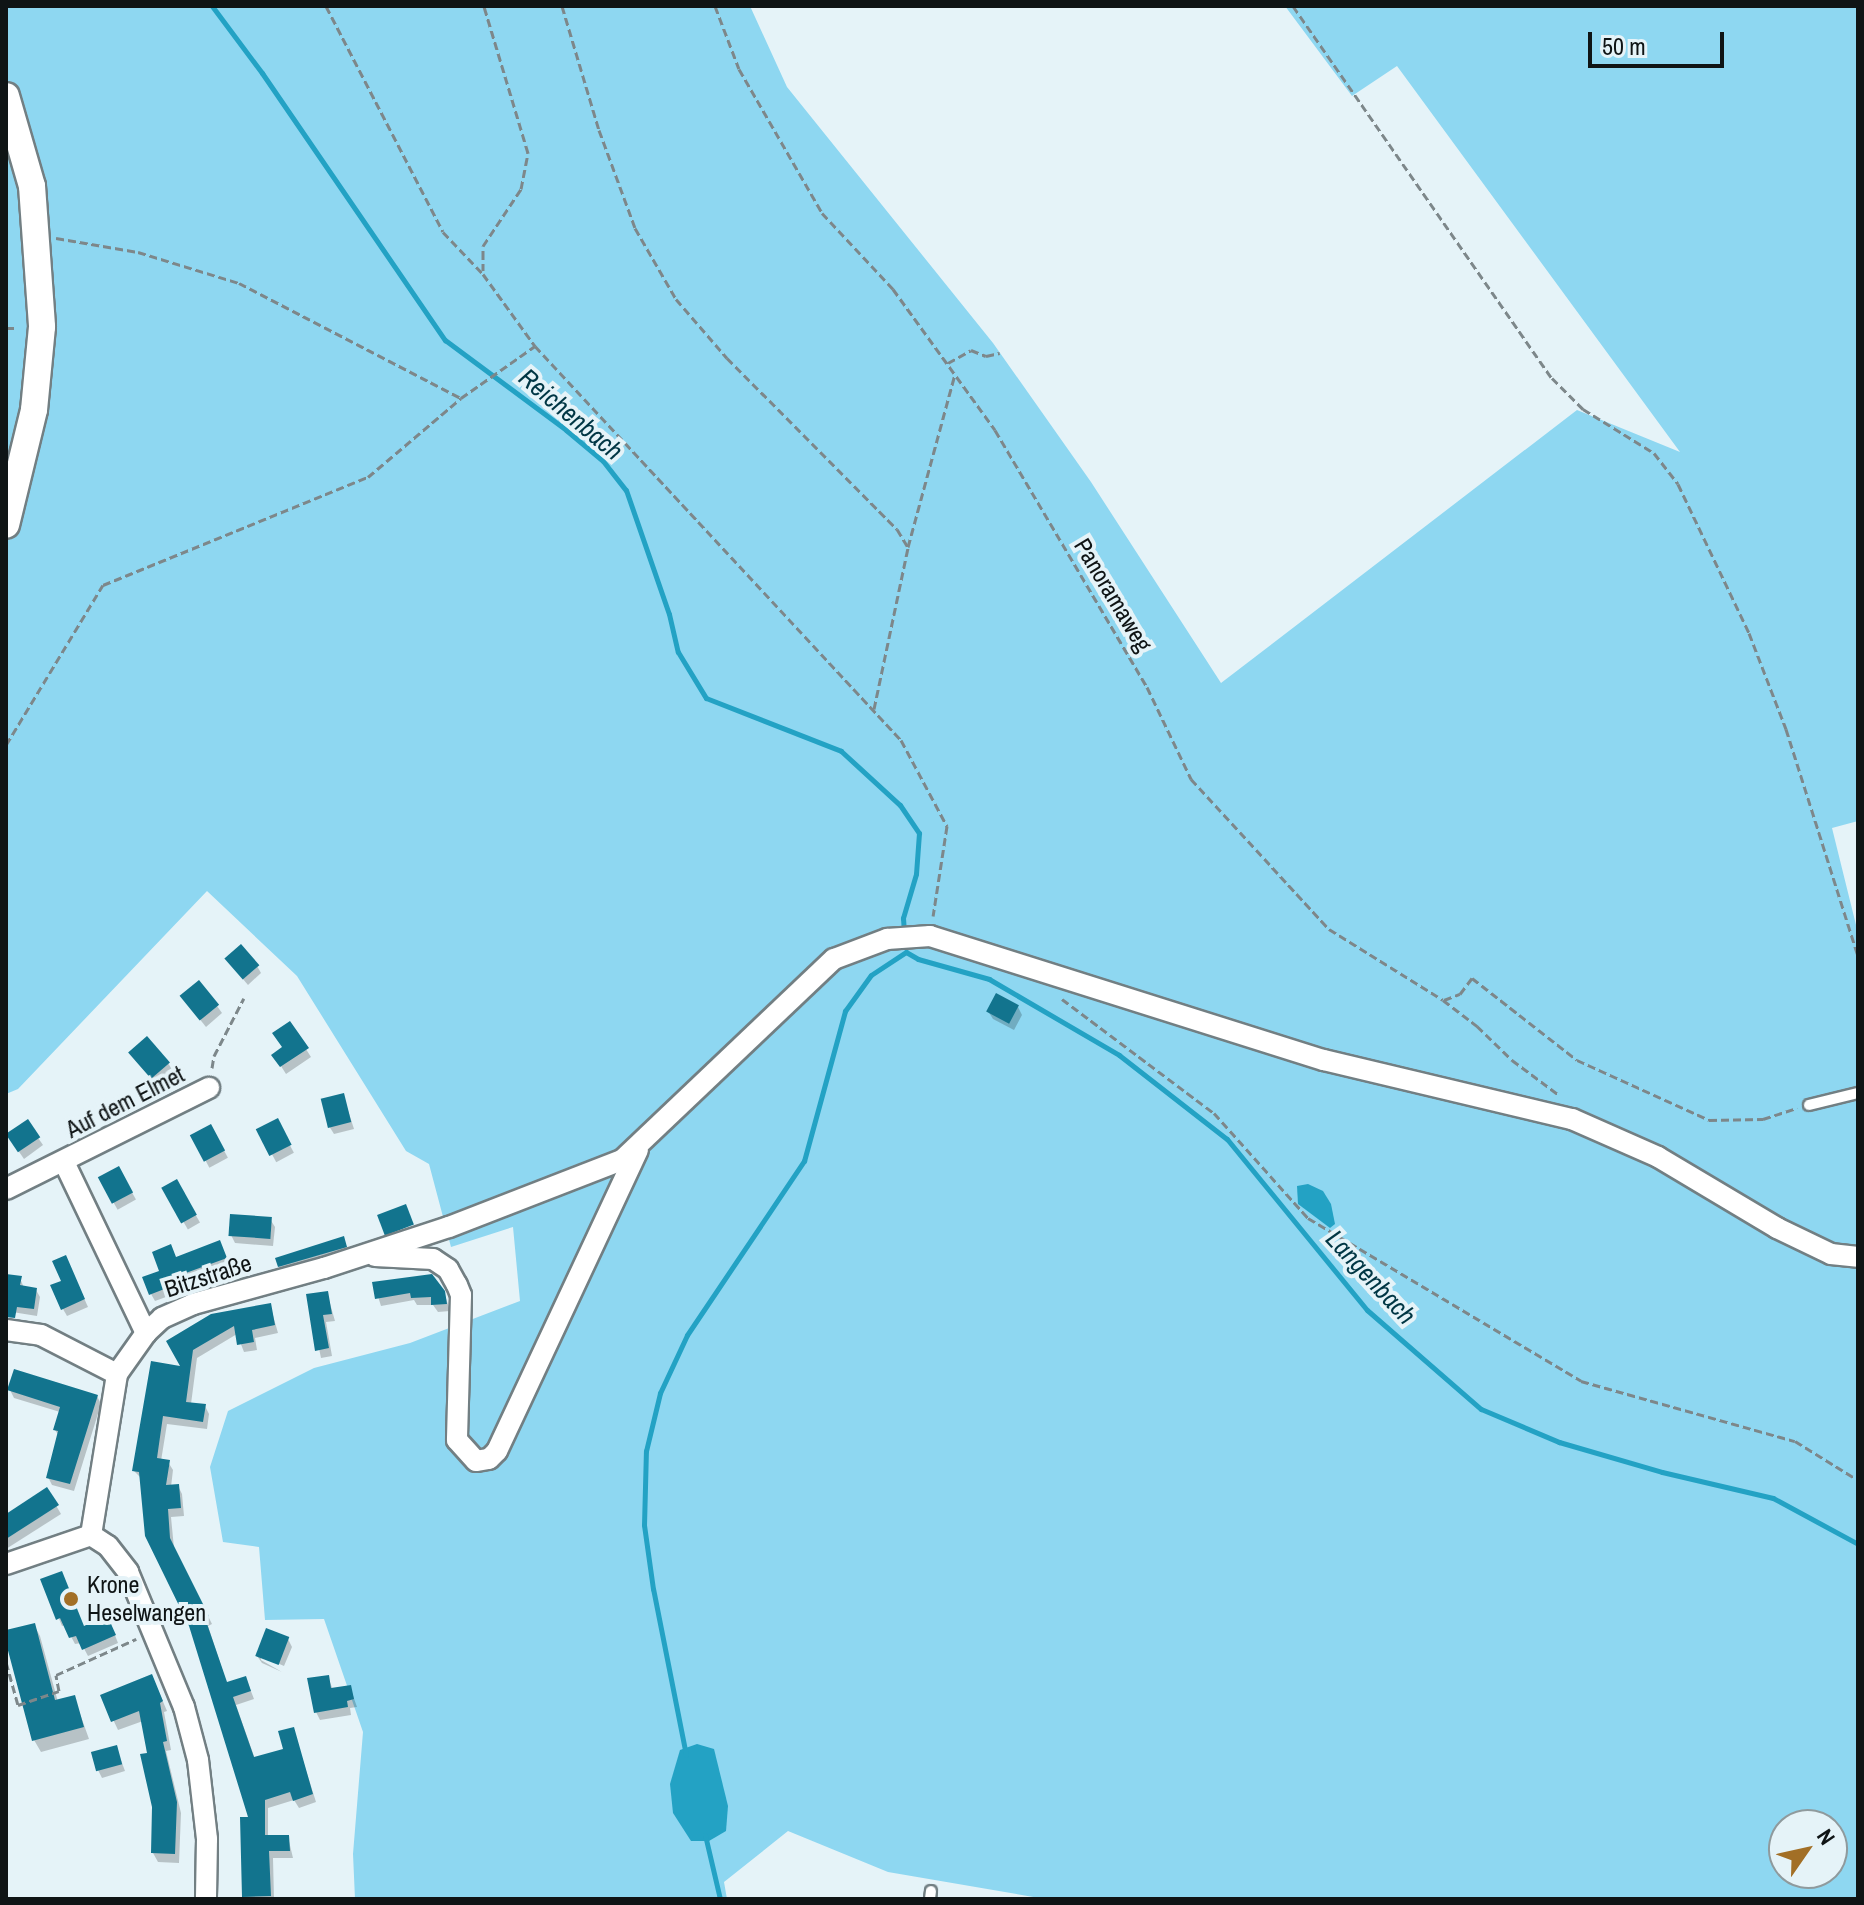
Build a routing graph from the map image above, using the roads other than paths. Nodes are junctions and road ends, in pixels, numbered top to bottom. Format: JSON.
{"nodes":[{"id":1,"x":6,"y":96,"type":"edge"},
{"id":2,"x":6,"y":525,"type":"edge"},
{"id":3,"x":209,"y":1088,"type":"road end"},
{"id":4,"x":1858,"y":1093,"type":"edge"},
{"id":5,"x":1809,"y":1105,"type":"road end"},
{"id":6,"x":642,"y":1141,"type":"junction"},
{"id":7,"x":64,"y":1162,"type":"junction"},
{"id":8,"x":6,"y":1189,"type":"edge"},
{"id":9,"x":363,"y":1255,"type":"junction"},
{"id":10,"x":1858,"y":1257,"type":"edge"},
{"id":11,"x":6,"y":1330,"type":"edge"},
{"id":12,"x":146,"y":1333,"type":"junction"},
{"id":13,"x":117,"y":1374,"type":"junction"},
{"id":14,"x":91,"y":1535,"type":"junction"},
{"id":15,"x":6,"y":1564,"type":"edge"},
{"id":16,"x":206,"y":1899,"type":"edge"}],
"edges":[{"from":1,"to":2,"type":"street"},
{"from":3,"to":7,"type":"street","name":"Auf dem Elmet"},
{"from":4,"to":5,"type":"lane"},
{"from":6,"to":9,"type":"street","name":"Bitzstraße"},
{"from":6,"to":9,"type":"street"},
{"from":6,"to":10,"type":"street"},
{"from":7,"to":8,"type":"street","name":"Auf dem Elmet"},
{"from":7,"to":12,"type":"street","name":"Auf dem Elmet"},
{"from":9,"to":12,"type":"street","name":"Bitzstraße"},
{"from":11,"to":13,"type":"street"},
{"from":12,"to":13,"type":"street","name":"Bitzstraße"},
{"from":13,"to":14,"type":"street","name":"Bitzstraße"},
{"from":14,"to":15,"type":"street"},
{"from":14,"to":16,"type":"street"}]}
